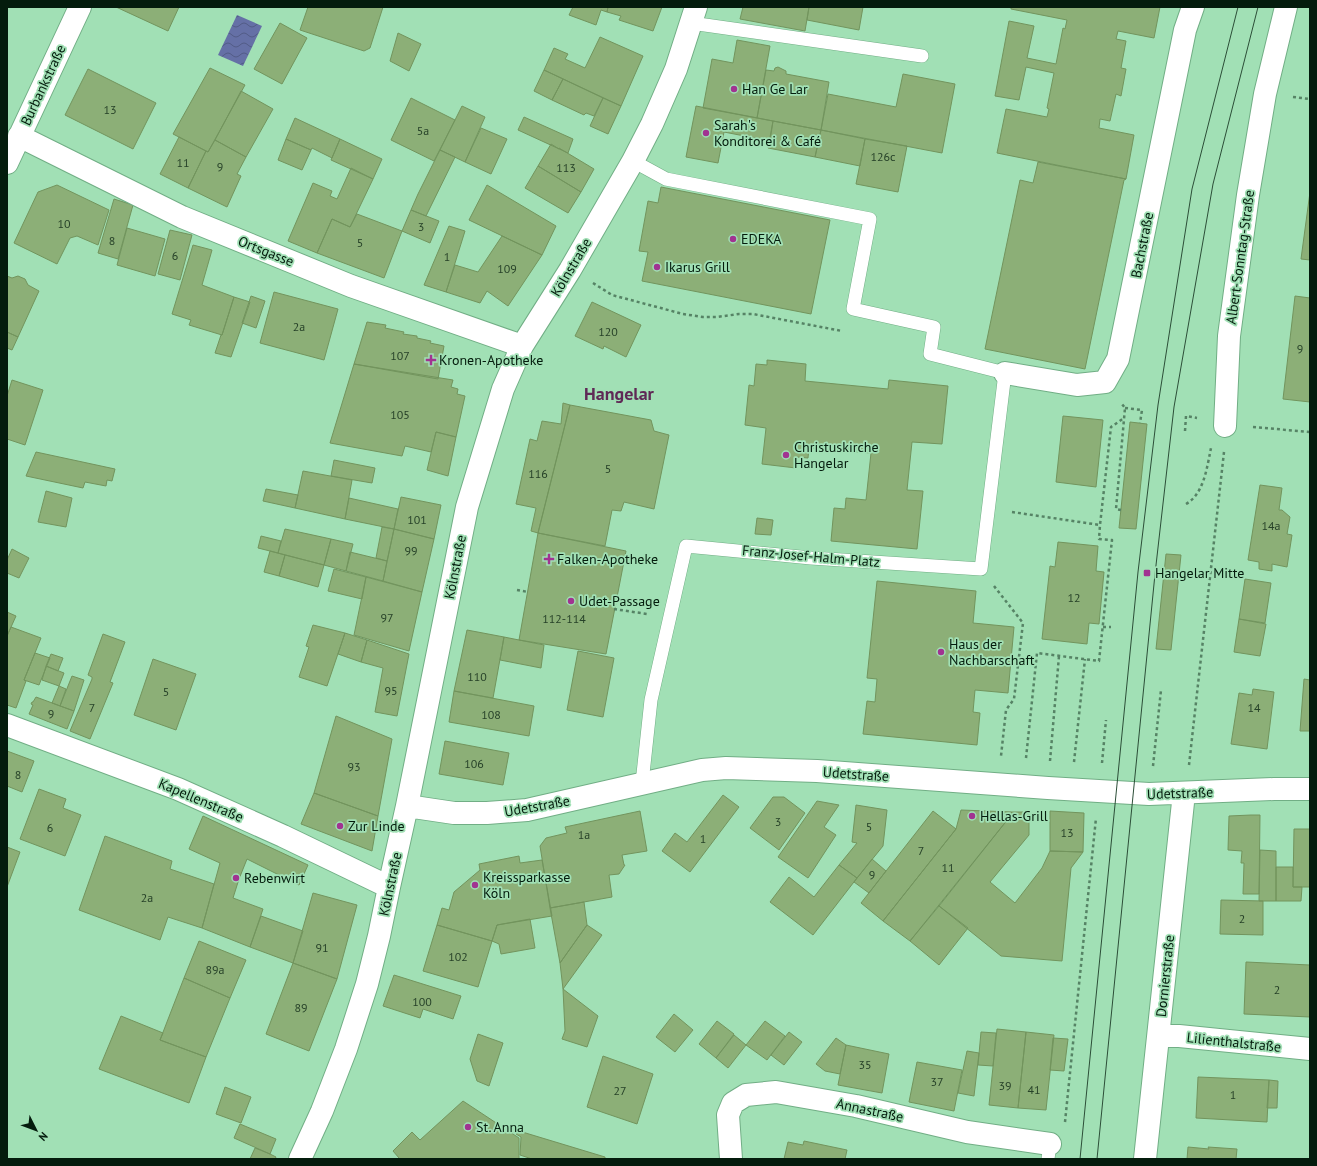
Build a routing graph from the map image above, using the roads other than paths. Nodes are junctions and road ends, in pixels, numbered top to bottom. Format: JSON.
{"nodes":[{"id":1,"x":80,"y":7,"type":"edge"},
{"id":2,"x":1193,"y":7,"type":"edge"},
{"id":3,"x":1286,"y":7,"type":"edge"},
{"id":4,"x":694,"y":15,"type":"edge"},
{"id":5,"x":922,"y":56,"type":"dead end"},
{"id":6,"x":19,"y":136,"type":"junction"},
{"id":7,"x":633,"y":161,"type":"junction"},
{"id":8,"x":7,"y":163,"type":"edge"},
{"id":9,"x":522,"y":346,"type":"junction"},
{"id":10,"x":1005,"y":373,"type":"junction"},
{"id":11,"x":1225,"y":426,"type":"road end"},
{"id":12,"x":7,"y":725,"type":"edge"},
{"id":13,"x":642,"y":783,"type":"junction"},
{"id":14,"x":1310,"y":789,"type":"edge"},
{"id":15,"x":1184,"y":793,"type":"junction"},
{"id":16,"x":408,"y":806,"type":"junction"},
{"id":17,"x":389,"y":888,"type":"junction"},
{"id":18,"x":1159,"y":1034,"type":"junction"},
{"id":19,"x":1310,"y":1049,"type":"edge"},
{"id":20,"x":1054,"y":1144,"type":"edge"},
{"id":21,"x":300,"y":1159,"type":"edge"},
{"id":22,"x":731,"y":1159,"type":"edge"},
{"id":23,"x":1146,"y":1159,"type":"edge"}],
"edges":[{"from":1,"to":6,"type":"street","name":"Burbankstraße"},
{"from":2,"to":10,"type":"street","name":"Bachstraße"},
{"from":3,"to":11,"type":"street","name":"Albert-Sonntag-Straße"},
{"from":4,"to":5,"type":"lane"},
{"from":4,"to":7,"type":"street","name":"Kölnstraße"},
{"from":6,"to":8,"type":"street","name":"Burbankstraße"},
{"from":6,"to":9,"type":"street","name":"Ortsgasse"},
{"from":7,"to":9,"type":"street","name":"Kölnstraße"},
{"from":7,"to":10,"type":"lane"},
{"from":9,"to":16,"type":"street","name":"Kölnstraße"},
{"from":10,"to":13,"type":"lane","name":"Franz-Josef-Halm-Platz"},
{"from":12,"to":17,"type":"street","name":"Kapellenstraße"},
{"from":13,"to":15,"type":"street","name":"Udetstraße"},
{"from":13,"to":16,"type":"street","name":"Udetstraße"},
{"from":14,"to":15,"type":"street","name":"Udetstraße"},
{"from":15,"to":18,"type":"street","name":"Dornierstraße"},
{"from":16,"to":17,"type":"street","name":"Kölnstraße"},
{"from":17,"to":21,"type":"street","name":"Kölnstraße"},
{"from":18,"to":19,"type":"street","name":"Lilienthalstraße"},
{"from":18,"to":23,"type":"street","name":"Dornierstraße"},
{"from":20,"to":22,"type":"street","name":"Annastraße"}]}
